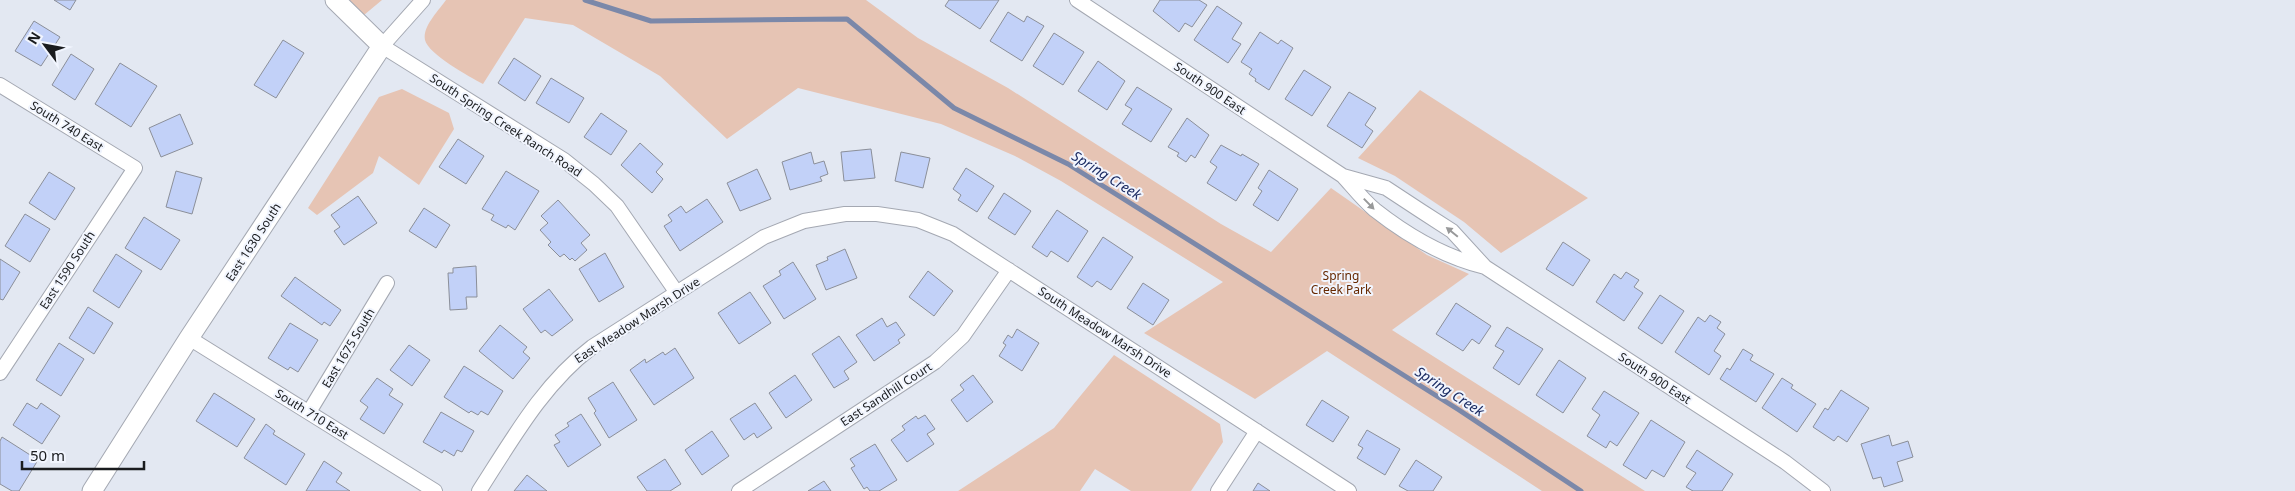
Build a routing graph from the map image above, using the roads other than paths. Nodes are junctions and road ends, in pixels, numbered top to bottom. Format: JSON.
{"nodes":[{"id":1,"x":335,"y":0,"type":"edge"},
{"id":2,"x":423,"y":0,"type":"edge"},
{"id":3,"x":1078,"y":0,"type":"edge"},
{"id":4,"x":382,"y":46,"type":"junction"},
{"id":5,"x":0,"y":84,"type":"edge"},
{"id":6,"x":135,"y":168,"type":"joint"},
{"id":7,"x":1343,"y":176,"type":"junction"},
{"id":8,"x":845,"y":214,"type":"joint"},
{"id":9,"x":1485,"y":267,"type":"junction"},
{"id":10,"x":1009,"y":270,"type":"junction"},
{"id":11,"x":387,"y":283,"type":"dead end"},
{"id":12,"x":676,"y":293,"type":"junction"},
{"id":13,"x":189,"y":338,"type":"junction"},
{"id":14,"x":0,"y":373,"type":"edge"},
{"id":15,"x":309,"y":412,"type":"junction"},
{"id":16,"x":1257,"y":431,"type":"junction"},
{"id":17,"x":92,"y":491,"type":"edge"},
{"id":18,"x":435,"y":491,"type":"edge"},
{"id":19,"x":479,"y":491,"type":"edge"},
{"id":20,"x":739,"y":491,"type":"edge"},
{"id":21,"x":1218,"y":491,"type":"edge"},
{"id":22,"x":1350,"y":491,"type":"edge"},
{"id":23,"x":1823,"y":491,"type":"edge"}],
"edges":[{"from":1,"to":4,"type":"street","name":"South Spring Creek Ranch Road"},
{"from":2,"to":4,"type":"street","name":"East 1630 South"},
{"from":3,"to":7,"type":"street","name":"South 900 East"},
{"from":4,"to":12,"type":"street","name":"South Spring Creek Ranch Road"},
{"from":4,"to":13,"type":"street","name":"East 1630 South"},
{"from":5,"to":6,"type":"street","name":"South 740 East"},
{"from":6,"to":14,"type":"street","name":"East 1590 South"},
{"from":7,"to":9,"type":"street","name":"South 900 East","one_way":true},
{"from":9,"to":7,"type":"street","name":"South 900 East","one_way":true},
{"from":8,"to":10,"type":"street","name":"South Meadow Marsh Drive"},
{"from":8,"to":12,"type":"street","name":"East Meadow Marsh Drive"},
{"from":9,"to":23,"type":"street","name":"South 900 East"},
{"from":10,"to":16,"type":"street","name":"South Meadow Marsh Drive"},
{"from":10,"to":20,"type":"street","name":"East Sandhill Court"},
{"from":11,"to":15,"type":"street","name":"East 1675 South"},
{"from":12,"to":19,"type":"street","name":"East Meadow Marsh Drive"},
{"from":13,"to":15,"type":"street","name":"South 710 East"},
{"from":13,"to":17,"type":"street","name":"East 1630 South"},
{"from":15,"to":18,"type":"street","name":"South 710 East"},
{"from":16,"to":21,"type":"street"},
{"from":16,"to":22,"type":"street","name":"South Meadow Marsh Drive"}]}
